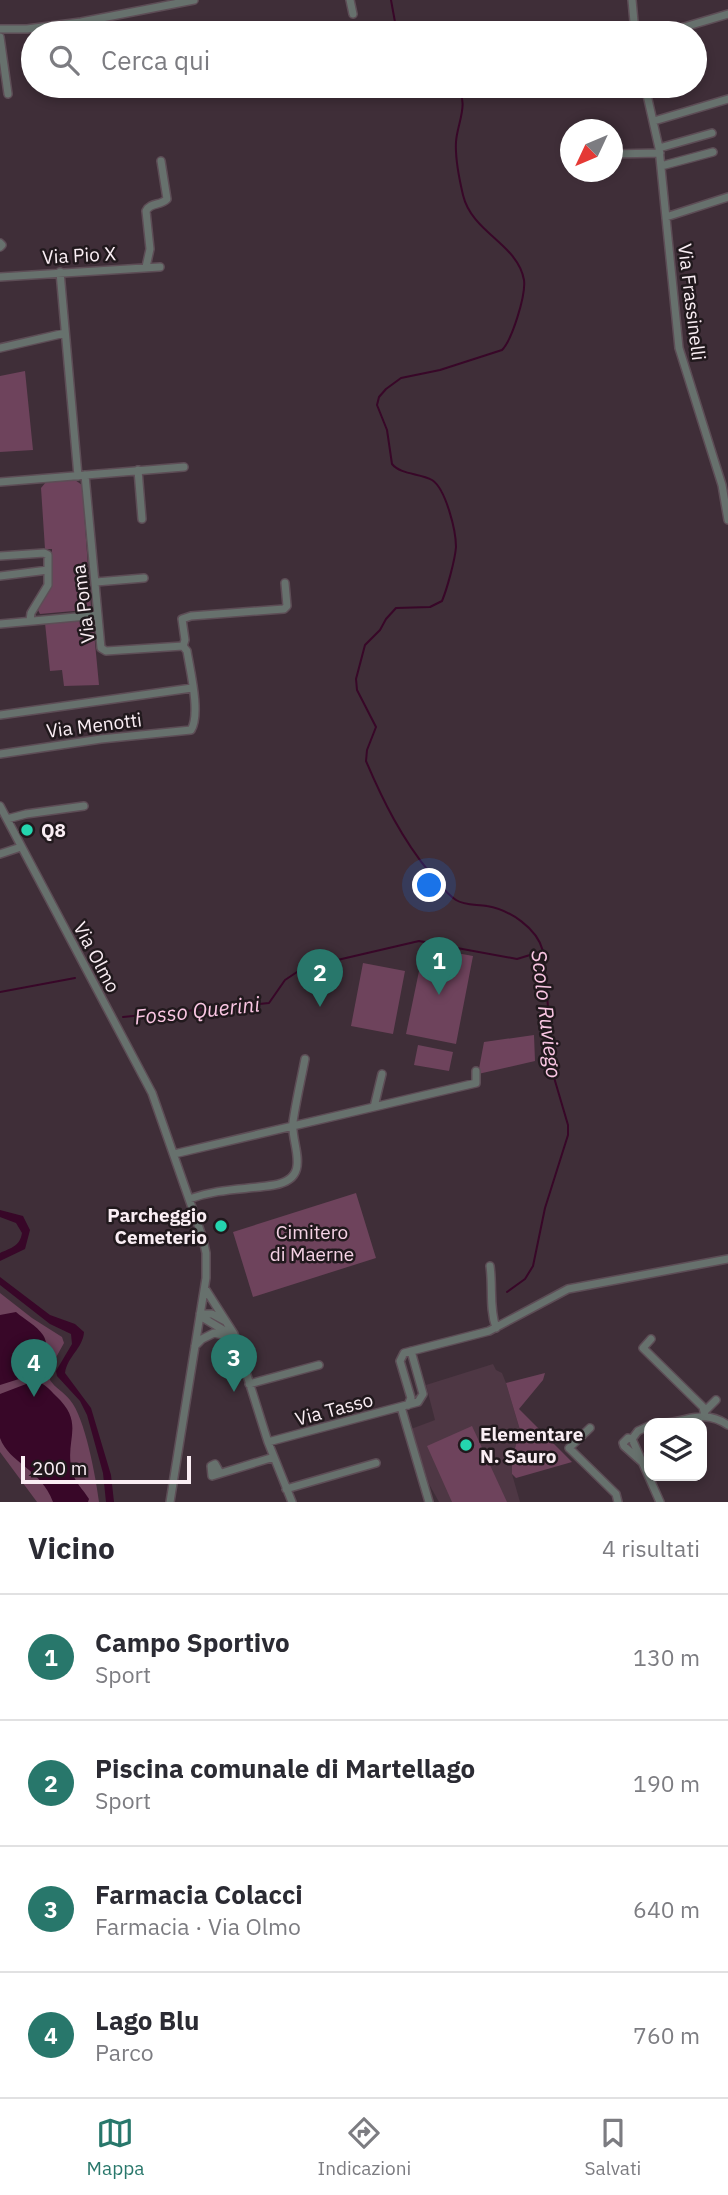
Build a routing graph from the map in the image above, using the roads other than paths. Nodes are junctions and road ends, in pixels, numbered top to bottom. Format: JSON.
{"nodes":[{"id":1,"x":194,"y":0,"type":"edge"},
{"id":2,"x":350,"y":0,"type":"edge"},
{"id":3,"x":632,"y":0,"type":"edge"},
{"id":4,"x":171,"y":3,"type":"edge"},
{"id":5,"x":353,"y":14,"type":"dead end"},
{"id":6,"x":728,"y":14,"type":"edge"},
{"id":7,"x":85,"y":21,"type":"edge"},
{"id":8,"x":634,"y":21,"type":"edge"},
{"id":9,"x":704,"y":21,"type":"edge"},
{"id":10,"x":0,"y":29,"type":"edge"},
{"id":11,"x":21,"y":29,"type":"edge"},
{"id":12,"x":0,"y":37,"type":"edge"},
{"id":13,"x":8,"y":94,"type":"dead end"},
{"id":14,"x":648,"y":98,"type":"edge"},
{"id":15,"x":728,"y":99,"type":"edge"},
{"id":16,"x":654,"y":121,"type":"junction"},
{"id":17,"x":712,"y":133,"type":"dead end"},
{"id":18,"x":660,"y":150,"type":"junction"},
{"id":19,"x":713,"y":152,"type":"dead end"},
{"id":20,"x":623,"y":153,"type":"edge"},
{"id":21,"x":161,"y":161,"type":"dead end"},
{"id":22,"x":661,"y":166,"type":"junction"},
{"id":23,"x":728,"y":197,"type":"edge"},
{"id":24,"x":666,"y":217,"type":"junction"},
{"id":25,"x":146,"y":267,"type":"junction"},
{"id":26,"x":160,"y":267,"type":"dead end"},
{"id":27,"x":60,"y":272,"type":"junction"},
{"id":28,"x":0,"y":277,"type":"edge"},
{"id":29,"x":65,"y":333,"type":"junction"},
{"id":30,"x":0,"y":348,"type":"edge"},
{"id":31,"x":184,"y":467,"type":"dead end"},
{"id":32,"x":138,"y":470,"type":"junction"},
{"id":33,"x":81,"y":476,"type":"junction"},
{"id":34,"x":0,"y":482,"type":"edge"},
{"id":35,"x":142,"y":519,"type":"dead end"},
{"id":36,"x":728,"y":520,"type":"edge"},
{"id":37,"x":0,"y":556,"type":"edge"},
{"id":38,"x":48,"y":570,"type":"junction"},
{"id":39,"x":0,"y":576,"type":"edge"},
{"id":40,"x":144,"y":578,"type":"dead end"},
{"id":41,"x":96,"y":582,"type":"junction"},
{"id":42,"x":285,"y":583,"type":"dead end"},
{"id":43,"x":98,"y":615,"type":"junction"},
{"id":44,"x":30,"y":620,"type":"junction"},
{"id":45,"x":0,"y":624,"type":"edge"},
{"id":46,"x":183,"y":646,"type":"junction"},
{"id":47,"x":192,"y":688,"type":"junction"},
{"id":48,"x":0,"y":715,"type":"edge"},
{"id":49,"x":0,"y":754,"type":"edge"},
{"id":50,"x":84,"y":806,"type":"dead end"},
{"id":51,"x":0,"y":807,"type":"edge"},
{"id":52,"x":7,"y":819,"type":"junction"},
{"id":53,"x":21,"y":847,"type":"junction"},
{"id":54,"x":0,"y":853,"type":"edge"},
{"id":55,"x":305,"y":1059,"type":"dead end"},
{"id":56,"x":477,"y":1071,"type":"dead end"},
{"id":57,"x":382,"y":1074,"type":"dead end"},
{"id":58,"x":374,"y":1107,"type":"junction"},
{"id":59,"x":292,"y":1128,"type":"junction"},
{"id":60,"x":174,"y":1154,"type":"junction"},
{"id":61,"x":189,"y":1199,"type":"junction"},
{"id":62,"x":728,"y":1259,"type":"edge"},
{"id":63,"x":491,"y":1266,"type":"dead end"},
{"id":64,"x":205,"y":1289,"type":"junction"},
{"id":65,"x":200,"y":1315,"type":"junction"},
{"id":66,"x":229,"y":1323,"type":"junction"},
{"id":67,"x":498,"y":1327,"type":"junction"},
{"id":68,"x":232,"y":1339,"type":"junction"},
{"id":69,"x":651,"y":1339,"type":"dead end"},
{"id":70,"x":195,"y":1347,"type":"junction"},
{"id":71,"x":237,"y":1347,"type":"junction"},
{"id":72,"x":411,"y":1351,"type":"junction"},
{"id":73,"x":319,"y":1365,"type":"dead end"},
{"id":74,"x":249,"y":1384,"type":"junction"},
{"id":75,"x":716,"y":1400,"type":"dead end"},
{"id":76,"x":404,"y":1406,"type":"junction"},
{"id":77,"x":705,"y":1413,"type":"junction"},
{"id":78,"x":684,"y":1418,"type":"edge"},
{"id":79,"x":728,"y":1425,"type":"edge"},
{"id":80,"x":590,"y":1428,"type":"dead end"},
{"id":81,"x":644,"y":1428,"type":"edge"},
{"id":82,"x":632,"y":1439,"type":"junction"},
{"id":83,"x":268,"y":1442,"type":"junction"},
{"id":84,"x":274,"y":1457,"type":"junction"},
{"id":85,"x":376,"y":1463,"type":"dead end"},
{"id":86,"x":644,"y":1464,"type":"joint"},
{"id":87,"x":220,"y":1473,"type":"dead end"},
{"id":88,"x":651,"y":1481,"type":"edge"},
{"id":89,"x":286,"y":1489,"type":"junction"},
{"id":90,"x":425,"y":1501,"type":"edge"},
{"id":91,"x":170,"y":1502,"type":"edge"},
{"id":92,"x":292,"y":1502,"type":"edge"},
{"id":93,"x":618,"y":1502,"type":"edge"},
{"id":94,"x":660,"y":1502,"type":"edge"}],
"edges":[{"from":1,"to":4,"type":"street"},
{"from":2,"to":5,"type":"street"},
{"from":3,"to":8,"type":"street"},
{"from":4,"to":7,"type":"street"},
{"from":6,"to":9,"type":"street"},
{"from":10,"to":11,"type":"street"},
{"from":12,"to":13,"type":"street"},
{"from":14,"to":16,"type":"street","name":"Via Frassinelli"},
{"from":15,"to":16,"type":"street"},
{"from":16,"to":18,"type":"street","name":"Via Frassinelli"},
{"from":17,"to":18,"type":"street"},
{"from":18,"to":20,"type":"street"},
{"from":18,"to":22,"type":"street","name":"Via Frassinelli"},
{"from":19,"to":22,"type":"street"},
{"from":21,"to":25,"type":"street"},
{"from":22,"to":24,"type":"street","name":"Via Frassinelli"},
{"from":23,"to":24,"type":"street"},
{"from":24,"to":36,"type":"street","name":"Via Frassinelli"},
{"from":25,"to":26,"type":"street","name":"Via Pio X"},
{"from":25,"to":27,"type":"street","name":"Via Pio X"},
{"from":27,"to":28,"type":"street","name":"Via Pio X"},
{"from":27,"to":29,"type":"street","name":"Via Poma"},
{"from":29,"to":30,"type":"street"},
{"from":29,"to":33,"type":"street","name":"Via Poma"},
{"from":31,"to":32,"type":"street"},
{"from":32,"to":33,"type":"street"},
{"from":32,"to":35,"type":"street"},
{"from":33,"to":34,"type":"street"},
{"from":33,"to":41,"type":"street","name":"Via Poma"},
{"from":37,"to":38,"type":"street"},
{"from":38,"to":39,"type":"street"},
{"from":38,"to":44,"type":"street"},
{"from":40,"to":41,"type":"street"},
{"from":41,"to":43,"type":"street","name":"Via Poma"},
{"from":42,"to":46,"type":"street"},
{"from":43,"to":44,"type":"street"},
{"from":43,"to":46,"type":"street","name":"Via Poma"},
{"from":44,"to":45,"type":"street"},
{"from":46,"to":47,"type":"street"},
{"from":47,"to":48,"type":"street"},
{"from":47,"to":49,"type":"street","name":"Via Menotti"},
{"from":50,"to":52,"type":"street"},
{"from":51,"to":52,"type":"street","name":"Via Olmo"},
{"from":52,"to":53,"type":"street","name":"Via Olmo"},
{"from":53,"to":54,"type":"street"},
{"from":53,"to":60,"type":"street","name":"Via Olmo"},
{"from":55,"to":59,"type":"street"},
{"from":56,"to":58,"type":"street"},
{"from":57,"to":58,"type":"street"},
{"from":58,"to":59,"type":"street"},
{"from":59,"to":60,"type":"street"},
{"from":59,"to":61,"type":"street"},
{"from":60,"to":61,"type":"street","name":"Via Olmo"},
{"from":61,"to":64,"type":"street","name":"Via Olmo"},
{"from":62,"to":67,"type":"street"},
{"from":63,"to":67,"type":"street"},
{"from":64,"to":65,"type":"street","name":"Via Olmo"},
{"from":64,"to":66,"type":"street"},
{"from":65,"to":66,"type":"street"},
{"from":65,"to":68,"type":"street"},
{"from":65,"to":70,"type":"street","name":"Via Olmo"},
{"from":66,"to":71,"type":"street"},
{"from":67,"to":72,"type":"street"},
{"from":68,"to":70,"type":"street"},
{"from":68,"to":71,"type":"street"},
{"from":69,"to":77,"type":"street"},
{"from":70,"to":91,"type":"street","name":"Via Olmo"},
{"from":71,"to":74,"type":"street"},
{"from":72,"to":76,"type":"street"},
{"from":72,"to":76,"type":"street"},
{"from":73,"to":74,"type":"street"},
{"from":74,"to":83,"type":"street"},
{"from":75,"to":77,"type":"street"},
{"from":76,"to":83,"type":"street","name":"Via Tasso"},
{"from":76,"to":90,"type":"street"},
{"from":77,"to":78,"type":"street"},
{"from":77,"to":79,"type":"street"},
{"from":80,"to":93,"type":"street"},
{"from":81,"to":82,"type":"street"},
{"from":82,"to":86,"type":"street"},
{"from":82,"to":86,"type":"street"},
{"from":83,"to":84,"type":"street"},
{"from":84,"to":87,"type":"street"},
{"from":84,"to":89,"type":"street"},
{"from":85,"to":89,"type":"street"},
{"from":88,"to":94,"type":"street"},
{"from":89,"to":92,"type":"street"}]}
